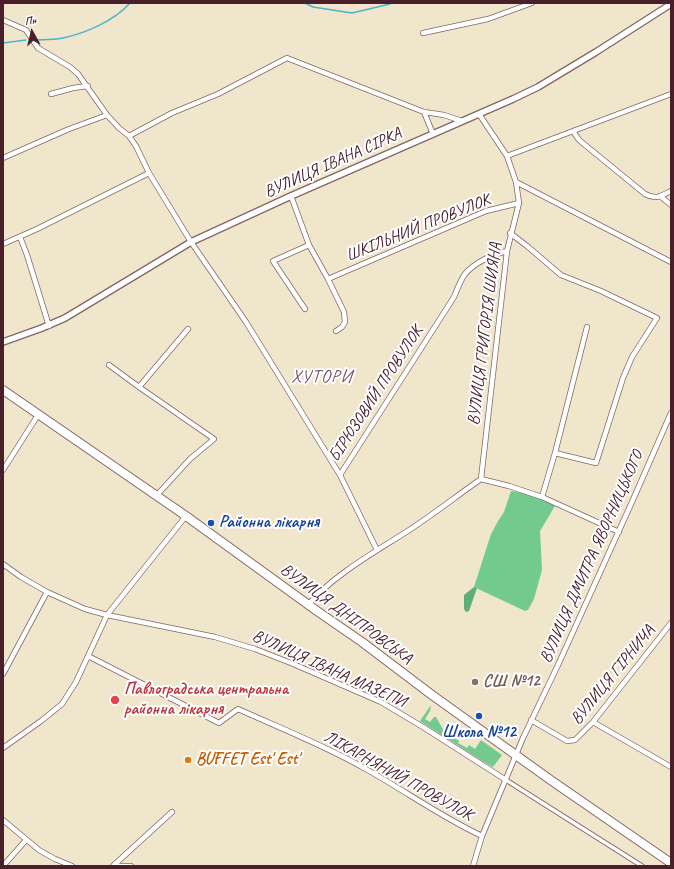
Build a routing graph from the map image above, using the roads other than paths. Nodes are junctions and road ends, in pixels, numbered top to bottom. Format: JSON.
{"nodes":[{"id":1,"x":532,"y":3,"type":"edge"},
{"id":2,"x":671,"y":4,"type":"edge"},
{"id":3,"x":3,"y":20,"type":"edge"},
{"id":4,"x":423,"y":33,"type":"dead end"},
{"id":5,"x":88,"y":86,"type":"junction"},
{"id":6,"x":51,"y":94,"type":"dead end"},
{"id":7,"x":671,"y":94,"type":"edge"},
{"id":8,"x":424,"y":112,"type":"junction"},
{"id":9,"x":479,"y":114,"type":"junction"},
{"id":10,"x":107,"y":115,"type":"junction"},
{"id":11,"x":462,"y":121,"type":"junction"},
{"id":12,"x":573,"y":131,"type":"junction"},
{"id":13,"x":433,"y":134,"type":"junction"},
{"id":14,"x":129,"y":136,"type":"junction"},
{"id":15,"x":507,"y":156,"type":"junction"},
{"id":16,"x":3,"y":158,"type":"edge"},
{"id":17,"x":149,"y":172,"type":"junction"},
{"id":18,"x":516,"y":182,"type":"junction"},
{"id":19,"x":671,"y":192,"type":"edge"},
{"id":20,"x":291,"y":196,"type":"junction"},
{"id":21,"x":660,"y":196,"type":"junction"},
{"id":22,"x":519,"y":203,"type":"junction"},
{"id":23,"x":671,"y":205,"type":"edge"},
{"id":24,"x":510,"y":234,"type":"junction"},
{"id":25,"x":20,"y":237,"type":"junction"},
{"id":26,"x":192,"y":242,"type":"junction"},
{"id":27,"x":3,"y":244,"type":"edge"},
{"id":28,"x":309,"y":245,"type":"junction"},
{"id":29,"x":507,"y":251,"type":"junction"},
{"id":30,"x":671,"y":262,"type":"edge"},
{"id":31,"x":328,"y":279,"type":"junction"},
{"id":32,"x":305,"y":309,"type":"dead end"},
{"id":33,"x":49,"y":326,"type":"junction"},
{"id":34,"x":587,"y":327,"type":"dead end"},
{"id":35,"x":188,"y":329,"type":"dead end"},
{"id":36,"x":336,"y":331,"type":"dead end"},
{"id":37,"x":3,"y":342,"type":"edge"},
{"id":38,"x":109,"y":365,"type":"dead end"},
{"id":39,"x":139,"y":387,"type":"junction"},
{"id":40,"x":3,"y":390,"type":"edge"},
{"id":41,"x":671,"y":413,"type":"edge"},
{"id":42,"x":38,"y":415,"type":"junction"},
{"id":43,"x":555,"y":453,"type":"junction"},
{"id":44,"x":3,"y":470,"type":"edge"},
{"id":45,"x":340,"y":474,"type":"junction"},
{"id":46,"x":481,"y":479,"type":"junction"},
{"id":47,"x":157,"y":495,"type":"junction"},
{"id":48,"x":542,"y":497,"type":"junction"},
{"id":49,"x":186,"y":516,"type":"junction"},
{"id":50,"x":619,"y":532,"type":"junction"},
{"id":51,"x":376,"y":550,"type":"junction"},
{"id":52,"x":3,"y":564,"type":"edge"},
{"id":53,"x":47,"y":592,"type":"junction"},
{"id":54,"x":308,"y":605,"type":"junction"},
{"id":55,"x":107,"y":615,"type":"junction"},
{"id":56,"x":671,"y":623,"type":"edge"},
{"id":57,"x":88,"y":656,"type":"junction"},
{"id":58,"x":3,"y":674,"type":"edge"},
{"id":59,"x":530,"y":720,"type":"junction"},
{"id":60,"x":593,"y":722,"type":"junction"},
{"id":61,"x":3,"y":748,"type":"edge"},
{"id":62,"x":516,"y":755,"type":"junction"},
{"id":63,"x":671,"y":767,"type":"edge"},
{"id":64,"x":506,"y":780,"type":"junction"},
{"id":65,"x":172,"y":812,"type":"dead end"},
{"id":66,"x":3,"y":820,"type":"edge"},
{"id":67,"x":482,"y":836,"type":"junction"},
{"id":68,"x":26,"y":840,"type":"junction"},
{"id":69,"x":671,"y":863,"type":"edge"},
{"id":70,"x":3,"y":866,"type":"edge"},
{"id":71,"x":72,"y":866,"type":"edge"},
{"id":72,"x":114,"y":866,"type":"edge"},
{"id":73,"x":132,"y":866,"type":"edge"},
{"id":74,"x":473,"y":866,"type":"edge"},
{"id":75,"x":642,"y":866,"type":"edge"}],
"edges":[{"from":1,"to":4,"type":"street"},
{"from":2,"to":9,"type":"street","name":"ВУЛИЦЯ ІВАНА СІРКА"},
{"from":3,"to":5,"type":"street","name":"БІРЮЗОВИЙ ПРОВУЛОК"},
{"from":5,"to":6,"type":"street"},
{"from":5,"to":10,"type":"street","name":"БІРЮЗОВИЙ ПРОВУЛОК"},
{"from":7,"to":12,"type":"street"},
{"from":8,"to":11,"type":"street"},
{"from":8,"to":13,"type":"street"},
{"from":8,"to":14,"type":"street"},
{"from":9,"to":11,"type":"street","name":"ВУЛИЦЯ ІВАНА СІРКА"},
{"from":9,"to":15,"type":"street","name":"ВУЛИЦЯ ГРИГОРІЯ ШИЯНА"},
{"from":10,"to":14,"type":"street","name":"БІРЮЗОВИЙ ПРОВУЛОК"},
{"from":10,"to":16,"type":"street"},
{"from":11,"to":13,"type":"street","name":"ВУЛИЦЯ ІВАНА СІРКА"},
{"from":12,"to":15,"type":"street"},
{"from":12,"to":21,"type":"street"},
{"from":13,"to":20,"type":"street","name":"ВУЛИЦЯ ІВАНА СІРКА"},
{"from":14,"to":17,"type":"street","name":"БІРЮЗОВИЙ ПРОВУЛОК"},
{"from":15,"to":18,"type":"street","name":"ВУЛИЦЯ ГРИГОРІЯ ШИЯНА"},
{"from":17,"to":25,"type":"street"},
{"from":17,"to":26,"type":"street","name":"БІРЮЗОВИЙ ПРОВУЛОК"},
{"from":18,"to":22,"type":"street","name":"ВУЛИЦЯ ГРИГОРІЯ ШИЯНА"},
{"from":18,"to":30,"type":"street"},
{"from":19,"to":21,"type":"street"},
{"from":20,"to":26,"type":"street","name":"ВУЛИЦЯ ІВАНА СІРКА"},
{"from":20,"to":28,"type":"street"},
{"from":21,"to":23,"type":"street"},
{"from":22,"to":24,"type":"street","name":"ВУЛИЦЯ ГРИГОРІЯ ШИЯНА"},
{"from":22,"to":31,"type":"street","name":"ШКІЛЬНИЙ ПРОВУЛОК"},
{"from":24,"to":29,"type":"street","name":"ВУЛИЦЯ ГРИГОРІЯ ШИЯНА"},
{"from":24,"to":43,"type":"street"},
{"from":25,"to":27,"type":"street"},
{"from":25,"to":33,"type":"street"},
{"from":26,"to":33,"type":"street","name":"ВУЛИЦЯ ІВАНА СІРКА"},
{"from":26,"to":45,"type":"street","name":"БІРЮЗОВИЙ ПРОВУЛОК"},
{"from":28,"to":31,"type":"street"},
{"from":28,"to":32,"type":"street"},
{"from":29,"to":45,"type":"street","name":"БІРЮЗОВИЙ ПРОВУЛОК"},
{"from":29,"to":46,"type":"street","name":"ВУЛИЦЯ ГРИГОРІЯ ШИЯНА"},
{"from":31,"to":36,"type":"street"},
{"from":33,"to":37,"type":"street","name":"ВУЛИЦЯ ІВАНА СІРКА"},
{"from":34,"to":43,"type":"street"},
{"from":35,"to":39,"type":"street"},
{"from":38,"to":39,"type":"street"},
{"from":39,"to":47,"type":"street"},
{"from":40,"to":42,"type":"highway","name":"ВУЛИЦЯ ДНІПРОВСЬКА"},
{"from":41,"to":50,"type":"street","name":"ВУЛИЦЯ ДМИТРА ЯВОРНИЦЬКОГО"},
{"from":42,"to":44,"type":"street"},
{"from":42,"to":47,"type":"highway","name":"ВУЛИЦЯ ДНІПРОВСЬКА"},
{"from":43,"to":48,"type":"street"},
{"from":45,"to":51,"type":"street"},
{"from":46,"to":48,"type":"street"},
{"from":46,"to":51,"type":"street"},
{"from":47,"to":49,"type":"highway","name":"ВУЛИЦЯ ДНІПРОВСЬКА"},
{"from":48,"to":50,"type":"street"},
{"from":49,"to":54,"type":"highway","name":"ВУЛИЦЯ ДНІПРОВСЬКА"},
{"from":49,"to":55,"type":"street"},
{"from":50,"to":59,"type":"street","name":"ВУЛИЦЯ ДМИТРА ЯВОРНИЦЬКОГО"},
{"from":51,"to":54,"type":"street"},
{"from":52,"to":53,"type":"street","name":"ВУЛИЦЯ ІВАНА МАЗЕПИ"},
{"from":53,"to":55,"type":"street","name":"ВУЛИЦЯ ІВАНА МАЗЕПИ"},
{"from":53,"to":58,"type":"street"},
{"from":54,"to":62,"type":"highway","name":"ВУЛИЦЯ ДНІПРОВСЬКА"},
{"from":55,"to":57,"type":"street"},
{"from":55,"to":64,"type":"street","name":"ВУЛИЦЯ ІВАНА МАЗЕПИ"},
{"from":56,"to":60,"type":"street","name":"ВУЛИЦЯ ГІРНИЧА"},
{"from":57,"to":61,"type":"street"},
{"from":57,"to":67,"type":"street","name":"ЛІКАРНЯНИЙ ПРОВУЛОК"},
{"from":59,"to":60,"type":"street","name":"ВУЛИЦЯ ГІРНИЧА"},
{"from":59,"to":62,"type":"street","name":"ВУЛИЦЯ ДМИТРА ЯВОРНИЦЬКОГО"},
{"from":60,"to":63,"type":"street"},
{"from":62,"to":64,"type":"street","name":"ВУЛИЦЯ ДМИТРА ЯВОРНИЦЬКОГО"},
{"from":62,"to":69,"type":"highway","name":"ВУЛИЦЯ ДНІПРОВСЬКА"},
{"from":64,"to":67,"type":"street","name":"ВУЛИЦЯ ДМИТРА ЯВОРНИЦЬКОГО"},
{"from":64,"to":75,"type":"street","name":"ВУЛИЦЯ ІВАНА МАЗЕПИ"},
{"from":65,"to":72,"type":"street"},
{"from":66,"to":68,"type":"street"},
{"from":67,"to":74,"type":"street","name":"ВУЛИЦЯ ДМИТРА ЯВОРНИЦЬКОГО"},
{"from":68,"to":70,"type":"street"},
{"from":68,"to":71,"type":"street"},
{"from":72,"to":73,"type":"street"}]}
